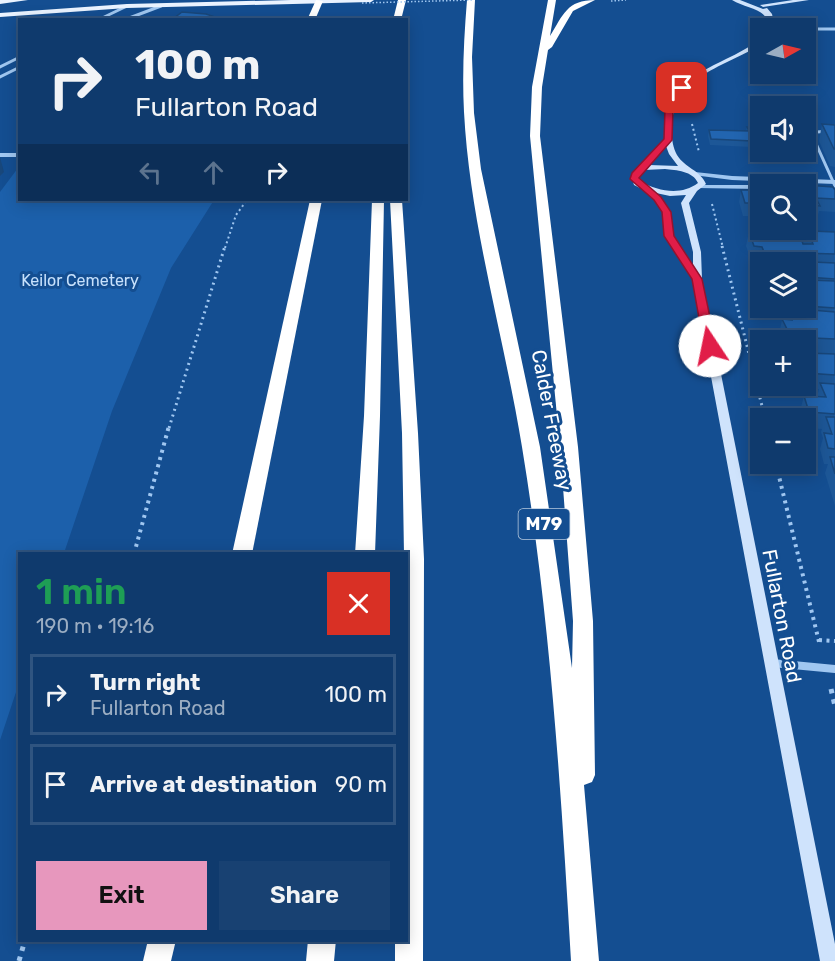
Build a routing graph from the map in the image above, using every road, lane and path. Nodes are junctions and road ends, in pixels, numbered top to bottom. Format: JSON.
{"nodes":[{"id":1,"x":25,"y":0,"type":"edge"},
{"id":2,"x":141,"y":0,"type":"edge"},
{"id":3,"x":176,"y":0,"type":"edge"},
{"id":4,"x":371,"y":0,"type":"edge"},
{"id":5,"x":402,"y":0,"type":"edge"},
{"id":6,"x":472,"y":0,"type":"edge"},
{"id":7,"x":552,"y":0,"type":"edge"},
{"id":8,"x":591,"y":0,"type":"edge"},
{"id":9,"x":735,"y":0,"type":"edge"},
{"id":10,"x":806,"y":0,"type":"edge"},
{"id":11,"x":319,"y":1,"type":"edge"},
{"id":12,"x":0,"y":2,"type":"edge"},
{"id":13,"x":363,"y":2,"type":"edge"},
{"id":14,"x":761,"y":2,"type":"edge"},
{"id":15,"x":42,"y":3,"type":"dead end"},
{"id":16,"x":127,"y":6,"type":"junction"},
{"id":17,"x":161,"y":6,"type":"junction"},
{"id":18,"x":0,"y":7,"type":"edge"},
{"id":19,"x":63,"y":9,"type":"junction"},
{"id":20,"x":769,"y":14,"type":"junction"},
{"id":21,"x":0,"y":15,"type":"edge"},
{"id":22,"x":87,"y":18,"type":"dead end"},
{"id":23,"x":102,"y":18,"type":"edge"},
{"id":24,"x":129,"y":18,"type":"edge"},
{"id":25,"x":312,"y":18,"type":"edge"},
{"id":26,"x":398,"y":18,"type":"edge"},
{"id":27,"x":770,"y":18,"type":"edge"},
{"id":28,"x":816,"y":29,"type":"dead end"},
{"id":29,"x":835,"y":29,"type":"edge"},
{"id":30,"x":750,"y":49,"type":"edge"},
{"id":31,"x":542,"y":57,"type":"junction"},
{"id":32,"x":18,"y":58,"type":"edge"},
{"id":33,"x":0,"y":67,"type":"edge"},
{"id":34,"x":18,"y":68,"type":"edge"},
{"id":35,"x":0,"y":77,"type":"edge"},
{"id":36,"x":692,"y":118,"type":"dead end"},
{"id":37,"x":835,"y":131,"type":"edge"},
{"id":38,"x":668,"y":140,"type":"junction"},
{"id":39,"x":699,"y":153,"type":"dead end"},
{"id":40,"x":0,"y":155,"type":"edge"},
{"id":41,"x":18,"y":155,"type":"edge"},
{"id":42,"x":642,"y":168,"type":"junction"},
{"id":43,"x":692,"y":172,"type":"junction"},
{"id":44,"x":834,"y":183,"type":"edge"},
{"id":45,"x":643,"y":187,"type":"junction"},
{"id":46,"x":750,"y":187,"type":"edge"},
{"id":47,"x":697,"y":188,"type":"junction"},
{"id":48,"x":816,"y":189,"type":"edge"},
{"id":49,"x":835,"y":190,"type":"edge"},
{"id":50,"x":710,"y":194,"type":"dead end"},
{"id":51,"x":246,"y":201,"type":"edge"},
{"id":52,"x":316,"y":201,"type":"edge"},
{"id":53,"x":378,"y":201,"type":"edge"},
{"id":54,"x":396,"y":201,"type":"edge"},
{"id":55,"x":697,"y":279,"type":"junction"},
{"id":56,"x":763,"y":408,"type":"edge"},
{"id":57,"x":778,"y":474,"type":"edge"},
{"id":58,"x":135,"y":552,"type":"edge"},
{"id":59,"x":242,"y":552,"type":"edge"},
{"id":60,"x":365,"y":552,"type":"edge"},
{"id":61,"x":819,"y":640,"type":"junction"},
{"id":62,"x":835,"y":641,"type":"edge"},
{"id":63,"x":771,"y":663,"type":"junction"},
{"id":64,"x":826,"y":669,"type":"junction"},
{"id":65,"x":835,"y":669,"type":"edge"},
{"id":66,"x":834,"y":698,"type":"edge"},
{"id":67,"x":835,"y":706,"type":"edge"},
{"id":68,"x":24,"y":942,"type":"edge"},
{"id":69,"x":162,"y":942,"type":"edge"},
{"id":70,"x":322,"y":942,"type":"edge"},
{"id":71,"x":585,"y":950,"type":"edge"},
{"id":72,"x":19,"y":961,"type":"edge"},
{"id":73,"x":158,"y":961,"type":"edge"},
{"id":74,"x":320,"y":961,"type":"edge"},
{"id":75,"x":409,"y":961,"type":"edge"},
{"id":76,"x":829,"y":961,"type":"edge"}],
"edges":[{"from":1,"to":12,"type":"main road"},
{"from":2,"to":16,"type":"main road"},
{"from":3,"to":17,"type":"main road"},
{"from":4,"to":13,"type":"main road","bridge":true},
{"from":5,"to":26,"type":"highway"},
{"from":6,"to":13,"type":"path","bridge":true},
{"from":6,"to":71,"type":"highway","name":"Calder Freeway","number":"M79"},
{"from":7,"to":31,"type":"highway"},
{"from":8,"to":31,"type":"highway"},
{"from":9,"to":20,"type":"main road"},
{"from":10,"to":14,"type":"main road"},
{"from":11,"to":13,"type":"main road"},
{"from":11,"to":17,"type":"main road"},
{"from":11,"to":25,"type":"highway"},
{"from":14,"to":20,"type":"main road"},
{"from":15,"to":18,"type":"main road"},
{"from":16,"to":17,"type":"main road"},
{"from":16,"to":19,"type":"main road"},
{"from":16,"to":23,"type":"street"},
{"from":17,"to":24,"type":"street"},
{"from":19,"to":21,"type":"main road"},
{"from":19,"to":22,"type":"main road"},
{"from":20,"to":27,"type":"main road"},
{"from":28,"to":29,"type":"street"},
{"from":30,"to":38,"type":"main road"},
{"from":31,"to":71,"type":"highway"},
{"from":32,"to":33,"type":"street"},
{"from":34,"to":35,"type":"street"},
{"from":36,"to":39,"type":"path"},
{"from":37,"to":44,"type":"lane"},
{"from":38,"to":42,"type":"main road"},
{"from":38,"to":43,"type":"main road"},
{"from":40,"to":41,"type":"street"},
{"from":42,"to":43,"type":"main road"},
{"from":42,"to":45,"type":"main road"},
{"from":43,"to":44,"type":"street"},
{"from":43,"to":47,"type":"main road"},
{"from":45,"to":47,"type":"main road"},
{"from":45,"to":55,"type":"main road","name":"Fullarton Road"},
{"from":46,"to":47,"type":"street"},
{"from":47,"to":55,"type":"main road","name":"Fullarton Road"},
{"from":48,"to":49,"type":"street"},
{"from":50,"to":56,"type":"path"},
{"from":51,"to":58,"type":"path"},
{"from":52,"to":59,"type":"highway"},
{"from":53,"to":60,"type":"highway"},
{"from":54,"to":75,"type":"highway"},
{"from":55,"to":63,"type":"main road","name":"Fullarton Road"},
{"from":57,"to":61,"type":"path"},
{"from":61,"to":62,"type":"path"},
{"from":61,"to":64,"type":"path"},
{"from":63,"to":64,"type":"street"},
{"from":63,"to":76,"type":"main road","name":"Fullarton Road"},
{"from":64,"to":65,"type":"street"},
{"from":64,"to":66,"type":"path"},
{"from":66,"to":67,"type":"path"},
{"from":68,"to":72,"type":"path"},
{"from":69,"to":73,"type":"highway"},
{"from":70,"to":74,"type":"highway"}]}
